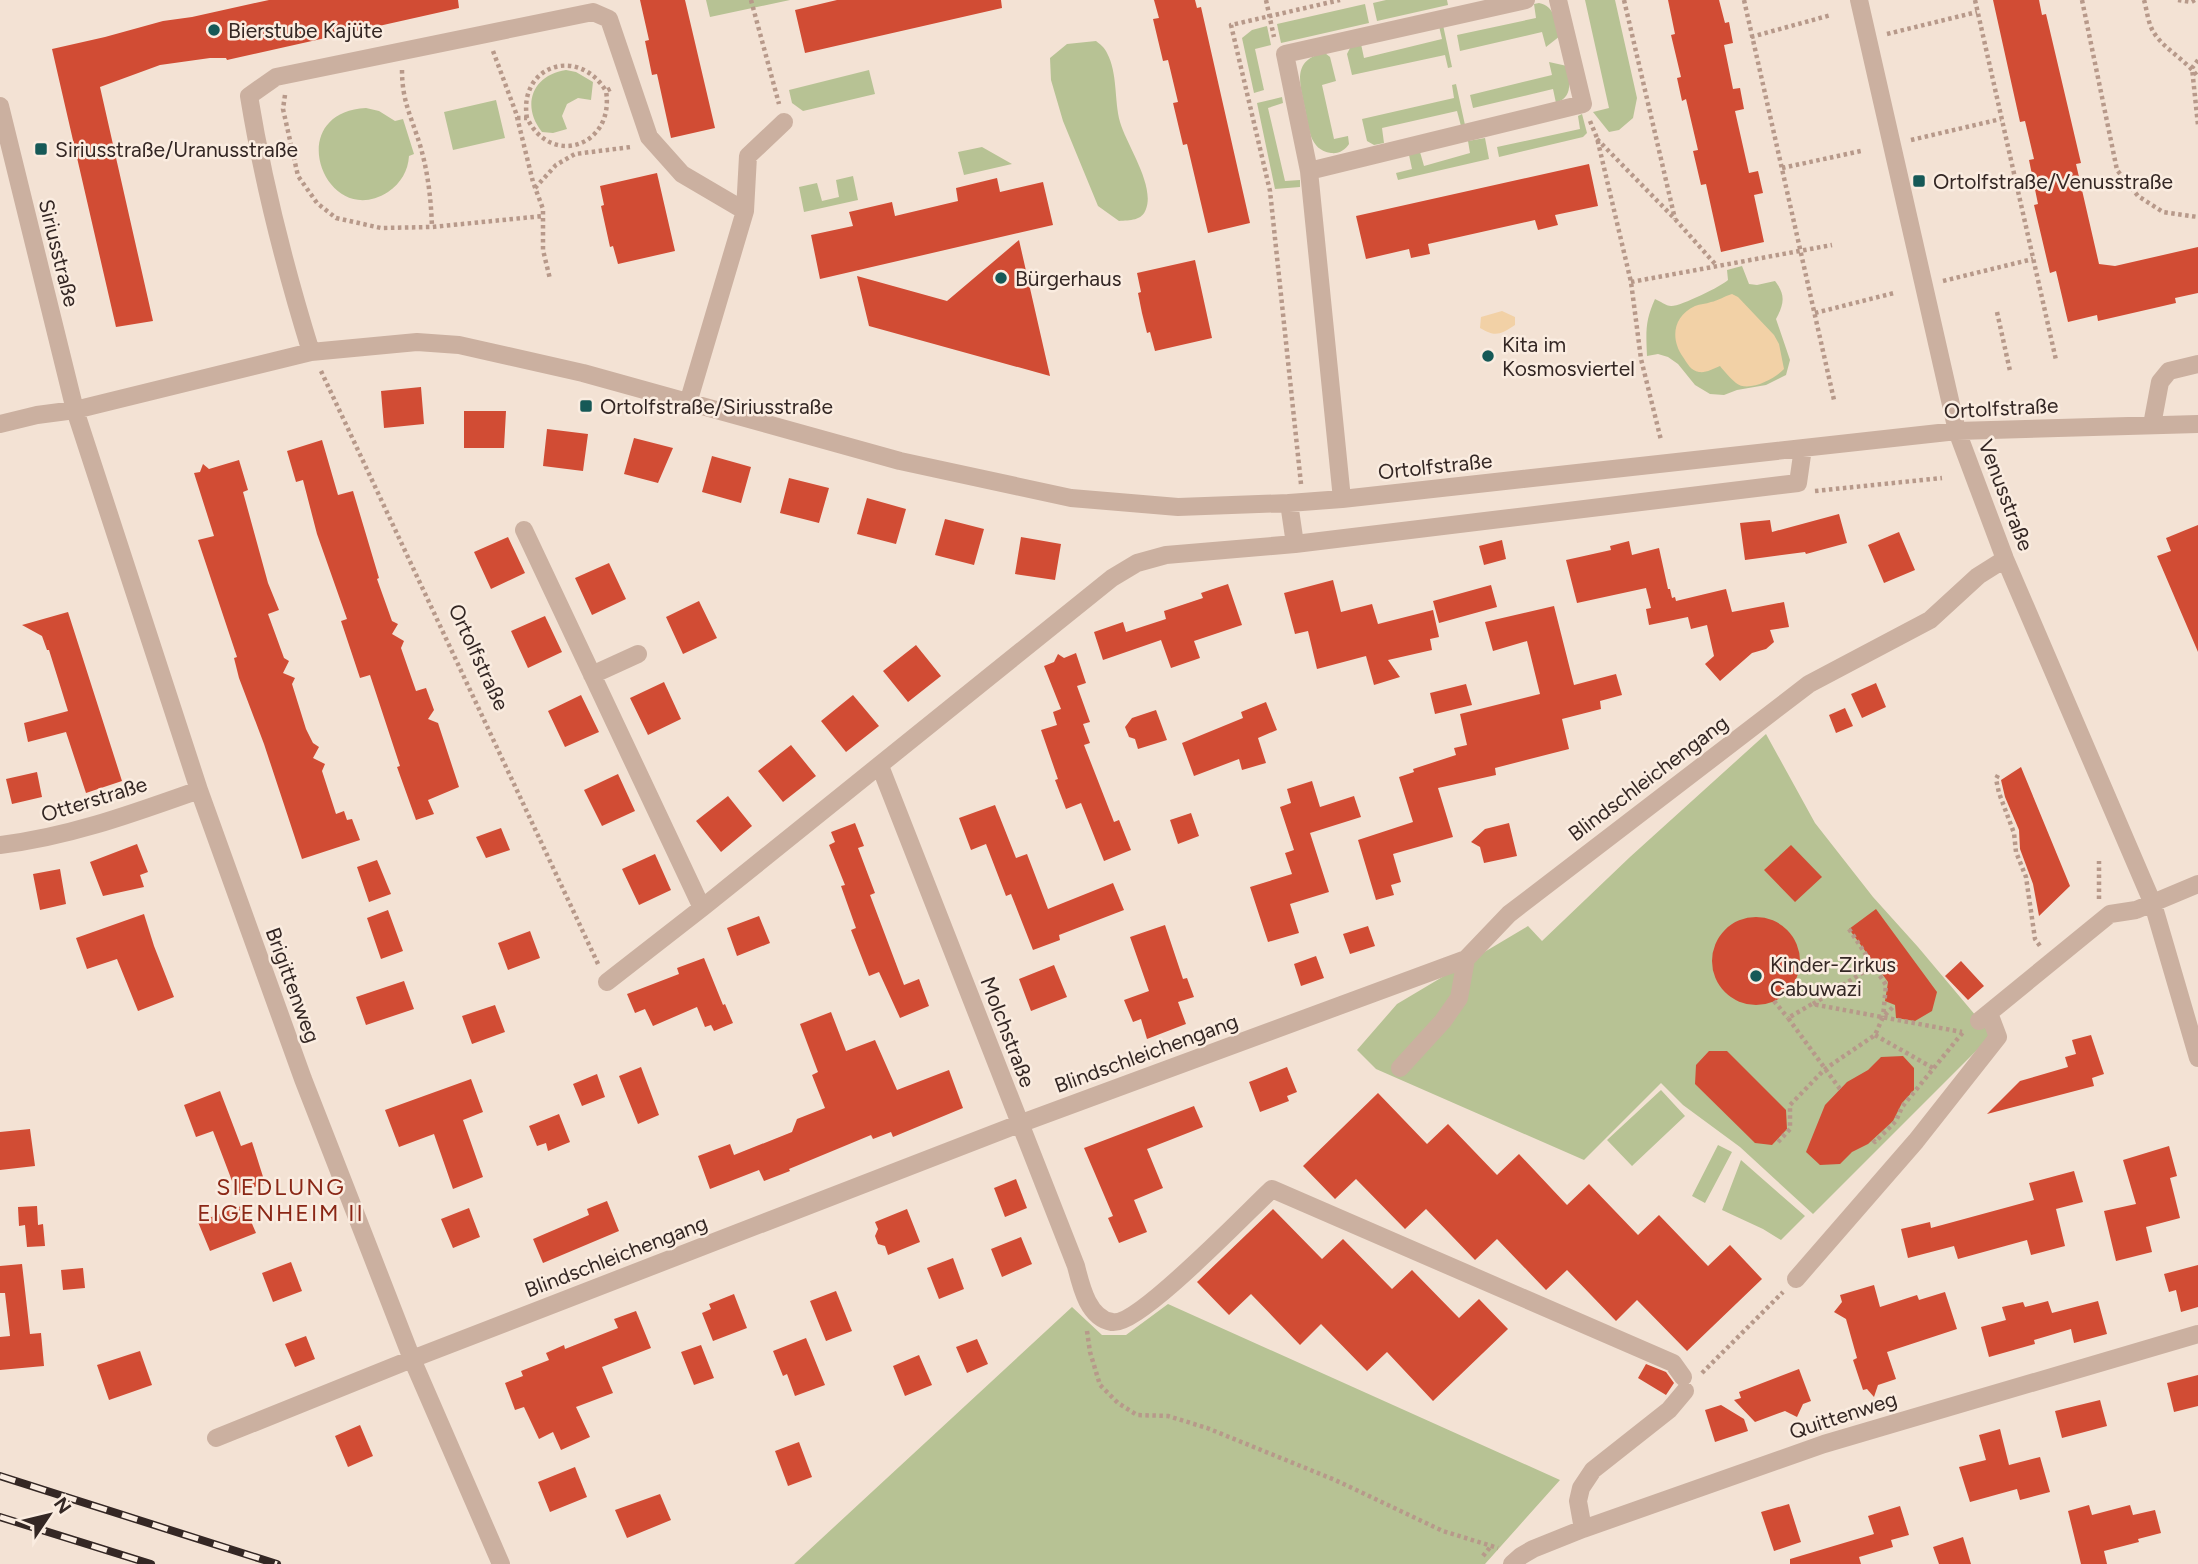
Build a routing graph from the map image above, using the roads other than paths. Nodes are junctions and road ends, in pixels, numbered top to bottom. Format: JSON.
{"nodes":[{"id":1,"x":1526,"y":0,"type":"edge"},
{"id":2,"x":1558,"y":0,"type":"edge"},
{"id":3,"x":1859,"y":0,"type":"edge"},
{"id":4,"x":0,"y":106,"type":"edge"},
{"id":5,"x":784,"y":122,"type":"road end"},
{"id":6,"x":1309,"y":171,"type":"junction"},
{"id":7,"x":745,"y":211,"type":"junction"},
{"id":8,"x":311,"y":352,"type":"junction"},
{"id":9,"x":2198,"y":364,"type":"edge"},
{"id":10,"x":688,"y":403,"type":"junction"},
{"id":11,"x":75,"y":410,"type":"junction"},
{"id":12,"x":0,"y":424,"type":"edge"},
{"id":13,"x":2198,"y":424,"type":"edge"},
{"id":14,"x":2152,"y":425,"type":"junction"},
{"id":15,"x":1957,"y":431,"type":"junction"},
{"id":16,"x":1803,"y":448,"type":"junction"},
{"id":17,"x":1342,"y":499,"type":"junction"},
{"id":18,"x":1289,"y":503,"type":"junction"},
{"id":19,"x":524,"y":530,"type":"dead end"},
{"id":20,"x":1295,"y":544,"type":"junction"},
{"id":21,"x":2005,"y":559,"type":"junction"},
{"id":22,"x":638,"y":654,"type":"dead end"},
{"id":23,"x":592,"y":675,"type":"junction"},
{"id":24,"x":880,"y":766,"type":"junction"},
{"id":25,"x":199,"y":790,"type":"junction"},
{"id":26,"x":0,"y":845,"type":"edge"},
{"id":27,"x":2198,"y":884,"type":"edge"},
{"id":28,"x":2152,"y":904,"type":"junction"},
{"id":29,"x":702,"y":908,"type":"junction"},
{"id":30,"x":1466,"y":959,"type":"junction"},
{"id":31,"x":607,"y":982,"type":"road end"},
{"id":32,"x":2198,"y":1058,"type":"edge"},
{"id":33,"x":1400,"y":1068,"type":"dead end"},
{"id":34,"x":1019,"y":1124,"type":"junction"},
{"id":35,"x":1796,"y":1279,"type":"road end"},
{"id":36,"x":2198,"y":1334,"type":"edge"},
{"id":37,"x":412,"y":1359,"type":"junction"},
{"id":38,"x":216,"y":1438,"type":"dead end"},
{"id":39,"x":1583,"y":1529,"type":"junction"},
{"id":40,"x":501,"y":1564,"type":"edge"},
{"id":41,"x":1513,"y":1564,"type":"edge"}],
"edges":[{"from":1,"to":6,"type":"street"},
{"from":2,"to":6,"type":"street"},
{"from":3,"to":15,"type":"street","name":"Venusstraße"},
{"from":4,"to":11,"type":"street","name":"Siriusstraße"},
{"from":5,"to":7,"type":"street"},
{"from":6,"to":17,"type":"street"},
{"from":7,"to":8,"type":"street"},
{"from":7,"to":10,"type":"street"},
{"from":8,"to":10,"type":"street","name":"Ortolfstraße"},
{"from":8,"to":11,"type":"street","name":"Ortolfstraße"},
{"from":9,"to":14,"type":"street"},
{"from":10,"to":18,"type":"street","name":"Ortolfstraße"},
{"from":11,"to":12,"type":"street","name":"Ortolfstraße"},
{"from":11,"to":25,"type":"street","name":"Brigittenweg"},
{"from":13,"to":14,"type":"street","name":"Ortolfstraße"},
{"from":14,"to":15,"type":"street","name":"Ortolfstraße"},
{"from":15,"to":16,"type":"street","name":"Ortolfstraße"},
{"from":15,"to":21,"type":"street","name":"Venusstraße"},
{"from":16,"to":17,"type":"street","name":"Ortolfstraße"},
{"from":16,"to":20,"type":"street"},
{"from":17,"to":18,"type":"street","name":"Ortolfstraße"},
{"from":18,"to":20,"type":"street"},
{"from":19,"to":23,"type":"street"},
{"from":20,"to":24,"type":"street"},
{"from":21,"to":28,"type":"street","name":"Venusstraße"},
{"from":21,"to":30,"type":"street","name":"Blindschleichengang"},
{"from":22,"to":23,"type":"street"},
{"from":23,"to":29,"type":"street"},
{"from":24,"to":29,"type":"street"},
{"from":24,"to":34,"type":"street","name":"Molchstraße"},
{"from":25,"to":26,"type":"street","name":"Otterstraße"},
{"from":25,"to":37,"type":"street","name":"Brigittenweg"},
{"from":27,"to":28,"type":"street"},
{"from":28,"to":32,"type":"street","name":"Venusstraße"},
{"from":28,"to":35,"type":"street"},
{"from":29,"to":31,"type":"street"},
{"from":30,"to":33,"type":"street"},
{"from":30,"to":34,"type":"street","name":"Blindschleichengang"},
{"from":34,"to":37,"type":"street","name":"Blindschleichengang"},
{"from":34,"to":39,"type":"street","name":"Molchstraße"},
{"from":36,"to":39,"type":"street","name":"Quittenweg"},
{"from":37,"to":38,"type":"street","name":"Blindschleichengang"},
{"from":37,"to":40,"type":"street","name":"Brigittenweg"},
{"from":39,"to":41,"type":"street","name":"Quittenweg"}]}
